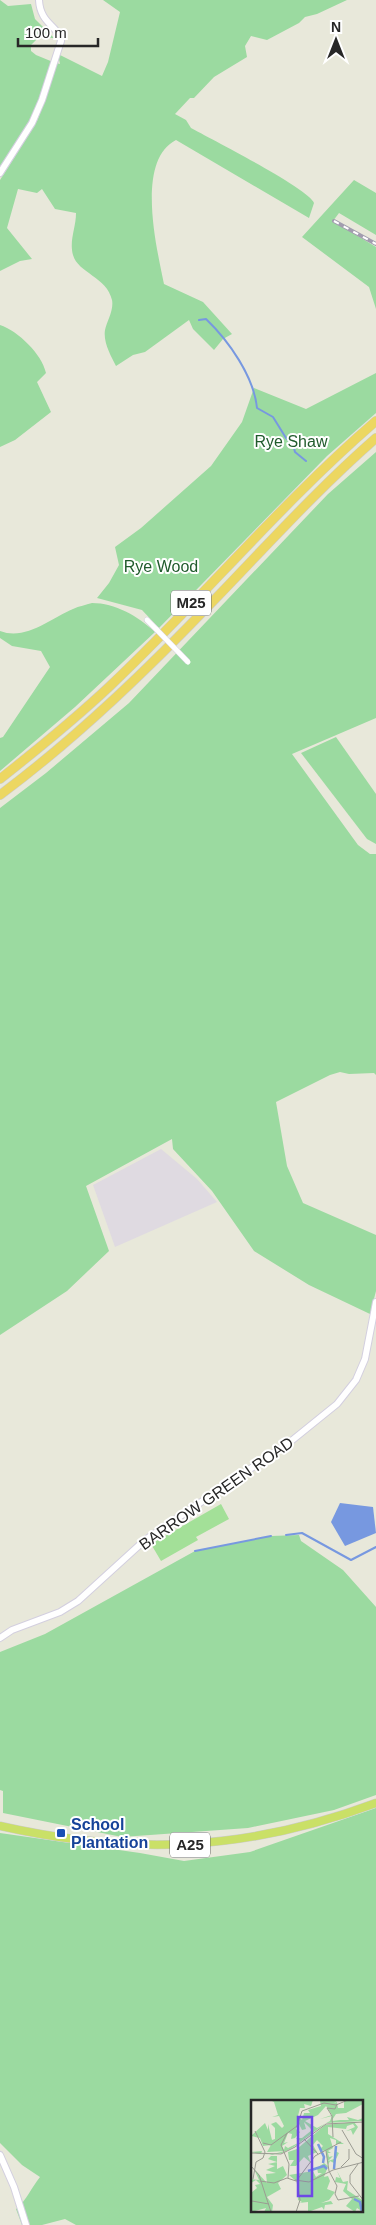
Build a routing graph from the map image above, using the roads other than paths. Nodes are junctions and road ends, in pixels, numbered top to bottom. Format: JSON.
{"nodes":[{"id":1,"x":39,"y":0,"type":"edge"},
{"id":2,"x":0,"y":173,"type":"edge"},
{"id":3,"x":376,"y":421,"type":"edge"},
{"id":4,"x":376,"y":438,"type":"edge"},
{"id":5,"x":147,"y":620,"type":"dead end"},
{"id":6,"x":188,"y":662,"type":"dead end"},
{"id":7,"x":0,"y":779,"type":"edge"},
{"id":8,"x":0,"y":795,"type":"edge"},
{"id":9,"x":376,"y":1302,"type":"edge"},
{"id":10,"x":0,"y":1638,"type":"edge"},
{"id":11,"x":376,"y":1803,"type":"edge"},
{"id":12,"x":0,"y":1826,"type":"edge"},
{"id":13,"x":0,"y":2155,"type":"edge"},
{"id":14,"x":26,"y":2225,"type":"edge"}],
"edges":[{"from":1,"to":2,"type":"street"},
{"from":3,"to":7,"type":"highway","number":"M25"},
{"from":4,"to":8,"type":"highway","number":"M25"},
{"from":5,"to":6,"type":"street","bridge":true},
{"from":9,"to":10,"type":"street","name":"BARROW GREEN ROAD"},
{"from":11,"to":12,"type":"main road","number":"A25"},
{"from":13,"to":14,"type":"street"}]}
